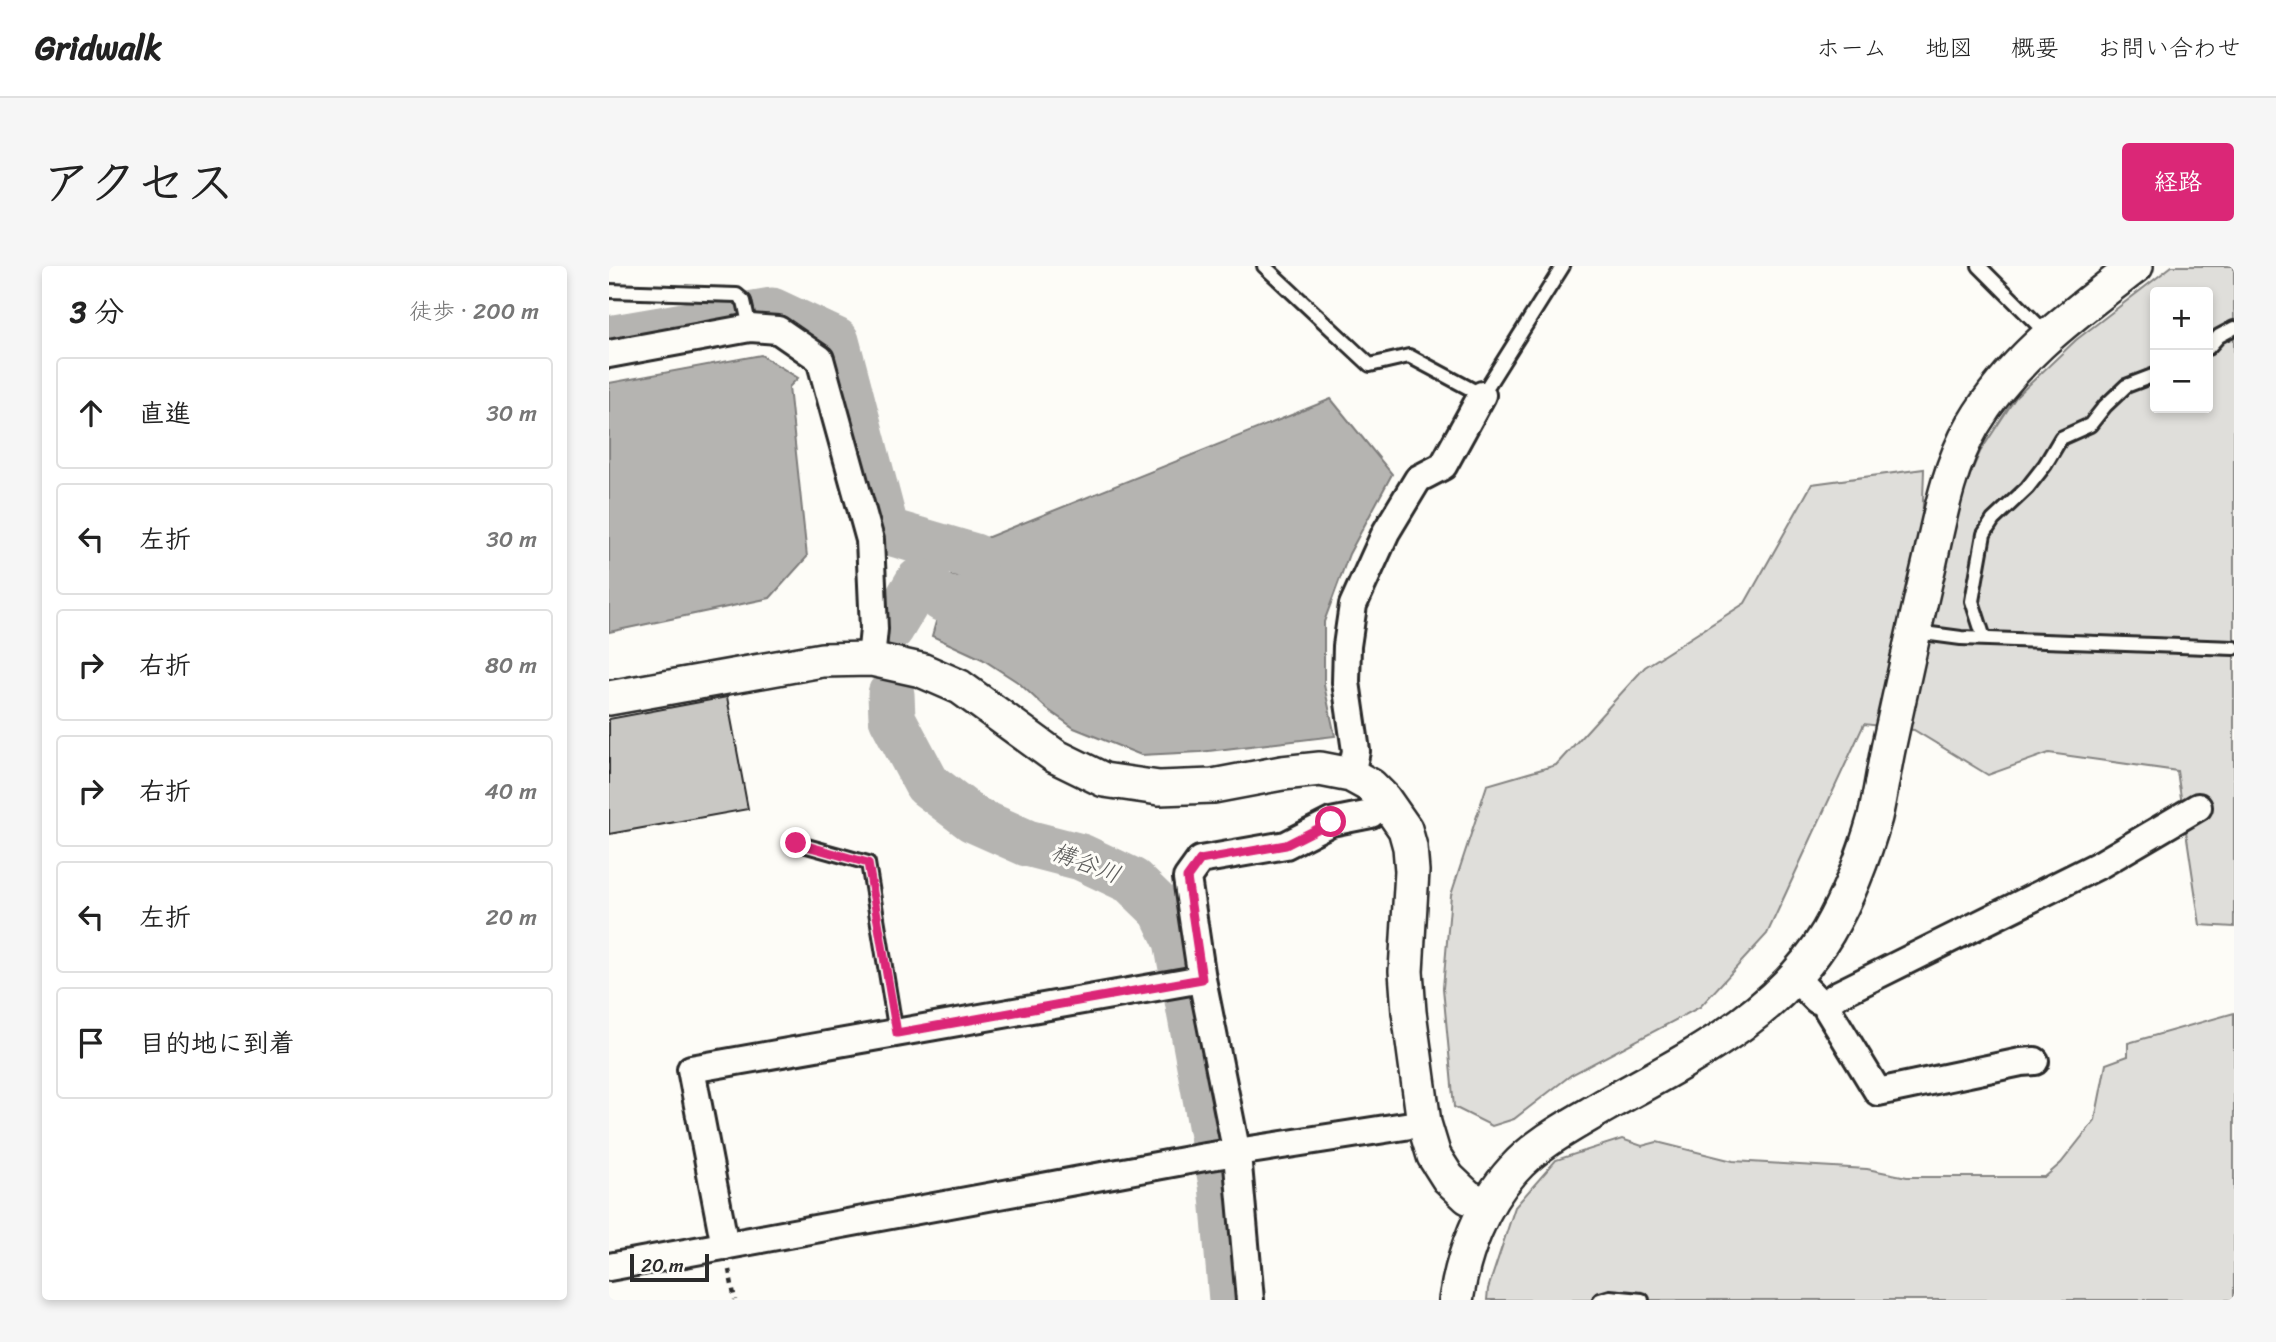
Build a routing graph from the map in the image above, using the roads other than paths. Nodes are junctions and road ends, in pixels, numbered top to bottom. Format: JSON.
{"nodes":[{"id":1,"x":1264,"y":266,"type":"edge"},
{"id":2,"x":1563,"y":266,"type":"edge"},
{"id":3,"x":1979,"y":266,"type":"edge"},
{"id":4,"x":2136,"y":266,"type":"edge"},
{"id":5,"x":609,"y":291,"type":"edge"},
{"id":6,"x":749,"y":323,"type":"junction"},
{"id":7,"x":2234,"y":328,"type":"edge"},
{"id":8,"x":2047,"y":334,"type":"junction"},
{"id":9,"x":2213,"y":343,"type":"edge"},
{"id":10,"x":609,"y":354,"type":"edge"},
{"id":11,"x":2150,"y":377,"type":"edge"},
{"id":12,"x":1482,"y":395,"type":"junction"},
{"id":13,"x":1913,"y":632,"type":"junction"},
{"id":14,"x":1984,"y":638,"type":"junction"},
{"id":15,"x":2234,"y":648,"type":"edge"},
{"id":16,"x":871,"y":659,"type":"junction"},
{"id":17,"x":609,"y":698,"type":"edge"},
{"id":18,"x":1351,"y":775,"type":"junction"},
{"id":19,"x":1384,"y":799,"type":"junction"},
{"id":20,"x":2198,"y":807,"type":"dead end"},
{"id":21,"x":796,"y":843,"type":"dead end"},
{"id":22,"x":1795,"y":978,"type":"junction"},
{"id":23,"x":1202,"y":979,"type":"junction"},
{"id":24,"x":1826,"y":1003,"type":"junction"},
{"id":25,"x":897,"y":1033,"type":"junction"},
{"id":26,"x":2035,"y":1061,"type":"dead end"},
{"id":27,"x":1424,"y":1123,"type":"junction"},
{"id":28,"x":1223,"y":1155,"type":"junction"},
{"id":29,"x":1487,"y":1205,"type":"junction"},
{"id":30,"x":725,"y":1246,"type":"junction"},
{"id":31,"x":609,"y":1267,"type":"edge"},
{"id":32,"x":1250,"y":1300,"type":"edge"},
{"id":33,"x":1456,"y":1300,"type":"edge"},
{"id":34,"x":1600,"y":1300,"type":"edge"},
{"id":35,"x":1642,"y":1300,"type":"edge"}],
"edges":[{"from":1,"to":12,"type":"lane"},
{"from":2,"to":12,"type":"lane"},
{"from":3,"to":8,"type":"lane"},
{"from":4,"to":8,"type":"street"},
{"from":5,"to":6,"type":"lane"},
{"from":6,"to":10,"type":"street"},
{"from":6,"to":16,"type":"street"},
{"from":7,"to":9,"type":"lane"},
{"from":8,"to":13,"type":"street"},
{"from":11,"to":14,"type":"lane"},
{"from":12,"to":18,"type":"street"},
{"from":13,"to":14,"type":"lane"},
{"from":13,"to":22,"type":"street"},
{"from":14,"to":15,"type":"lane"},
{"from":16,"to":17,"type":"street"},
{"from":16,"to":18,"type":"street"},
{"from":18,"to":19,"type":"street"},
{"from":19,"to":23,"type":"street"},
{"from":19,"to":27,"type":"street"},
{"from":20,"to":24,"type":"street"},
{"from":21,"to":25,"type":"lane"},
{"from":22,"to":24,"type":"street"},
{"from":22,"to":29,"type":"street"},
{"from":23,"to":25,"type":"street"},
{"from":23,"to":28,"type":"street"},
{"from":24,"to":26,"type":"street"},
{"from":25,"to":30,"type":"street"},
{"from":27,"to":28,"type":"street"},
{"from":27,"to":29,"type":"street"},
{"from":28,"to":30,"type":"street"},
{"from":28,"to":32,"type":"street"},
{"from":29,"to":33,"type":"street"},
{"from":30,"to":31,"type":"street"},
{"from":34,"to":35,"type":"lane"}]}
